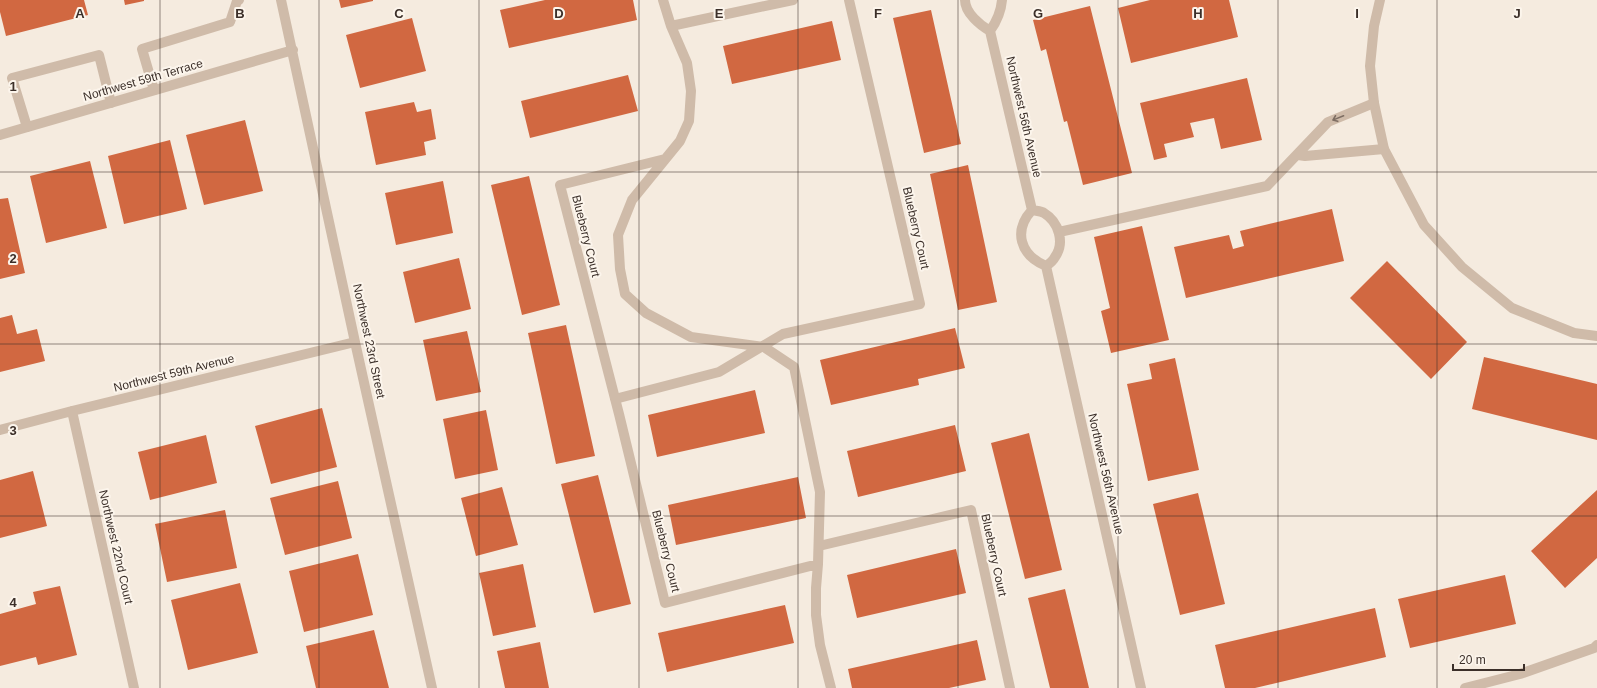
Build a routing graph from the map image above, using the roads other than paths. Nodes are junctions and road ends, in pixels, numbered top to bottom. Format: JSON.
{"nodes":[{"id":1,"x":239,"y":0,"type":"edge"},
{"id":2,"x":282,"y":0,"type":"edge"},
{"id":3,"x":663,"y":0,"type":"edge"},
{"id":4,"x":793,"y":0,"type":"edge"},
{"id":5,"x":849,"y":0,"type":"edge"},
{"id":6,"x":965,"y":0,"type":"edge"},
{"id":7,"x":1002,"y":0,"type":"edge"},
{"id":8,"x":1380,"y":0,"type":"edge"},
{"id":9,"x":672,"y":26,"type":"junction"},
{"id":10,"x":990,"y":31,"type":"junction"},
{"id":11,"x":293,"y":50,"type":"junction"},
{"id":12,"x":154,"y":90,"type":"junction"},
{"id":13,"x":111,"y":103,"type":"junction"},
{"id":14,"x":1374,"y":103,"type":"junction"},
{"id":15,"x":27,"y":128,"type":"junction"},
{"id":16,"x":0,"y":135,"type":"edge"},
{"id":17,"x":1384,"y":149,"type":"junction"},
{"id":18,"x":1298,"y":155,"type":"junction"},
{"id":19,"x":665,"y":159,"type":"junction"},
{"id":20,"x":1032,"y":210,"type":"junction"},
{"id":21,"x":1059,"y":232,"type":"junction"},
{"id":22,"x":1046,"y":266,"type":"junction"},
{"id":23,"x":1597,"y":336,"type":"edge"},
{"id":24,"x":355,"y":342,"type":"junction"},
{"id":25,"x":764,"y":347,"type":"junction"},
{"id":26,"x":615,"y":399,"type":"junction"},
{"id":27,"x":72,"y":411,"type":"junction"},
{"id":28,"x":0,"y":430,"type":"edge"},
{"id":29,"x":819,"y":546,"type":"junction"},
{"id":30,"x":818,"y":564,"type":"junction"},
{"id":31,"x":1596,"y":647,"type":"edge"},
{"id":32,"x":134,"y":688,"type":"edge"},
{"id":33,"x":432,"y":688,"type":"edge"},
{"id":34,"x":831,"y":688,"type":"edge"},
{"id":35,"x":1010,"y":688,"type":"edge"},
{"id":36,"x":1141,"y":688,"type":"edge"},
{"id":37,"x":1465,"y":688,"type":"edge"}],
"edges":[{"from":1,"to":12,"type":"street"},
{"from":2,"to":11,"type":"street","name":"Northwest 23rd Street"},
{"from":3,"to":9,"type":"street","name":"Blueberry Court"},
{"from":4,"to":9,"type":"street"},
{"from":5,"to":25,"type":"street","name":"Blueberry Court"},
{"from":6,"to":10,"type":"street"},
{"from":7,"to":10,"type":"street"},
{"from":8,"to":14,"type":"street"},
{"from":9,"to":19,"type":"street","name":"Blueberry Court"},
{"from":10,"to":20,"type":"street","name":"Northwest 56th Avenue"},
{"from":11,"to":12,"type":"street","name":"Northwest 59th Terrace"},
{"from":11,"to":24,"type":"street","name":"Northwest 23rd Street"},
{"from":12,"to":13,"type":"street","name":"Northwest 59th Terrace"},
{"from":13,"to":15,"type":"street","name":"Northwest 59th Terrace"},
{"from":13,"to":15,"type":"street"},
{"from":14,"to":17,"type":"street"},
{"from":14,"to":18,"type":"street","one_way":true},
{"from":15,"to":16,"type":"street","name":"Northwest 59th Terrace"},
{"from":17,"to":18,"type":"street"},
{"from":17,"to":23,"type":"street"},
{"from":18,"to":21,"type":"street"},
{"from":19,"to":25,"type":"street","name":"Blueberry Court"},
{"from":19,"to":26,"type":"street","name":"Blueberry Court"},
{"from":20,"to":21,"type":"street"},
{"from":20,"to":22,"type":"street"},
{"from":21,"to":22,"type":"street"},
{"from":22,"to":36,"type":"street","name":"Northwest 56th Avenue"},
{"from":24,"to":27,"type":"street","name":"Northwest 59th Avenue"},
{"from":24,"to":33,"type":"street","name":"Northwest 23rd Street"},
{"from":25,"to":26,"type":"street","name":"Blueberry Court"},
{"from":25,"to":29,"type":"street","name":"Blueberry Court"},
{"from":26,"to":30,"type":"street","name":"Blueberry Court"},
{"from":27,"to":28,"type":"street","name":"Northwest 59th Avenue"},
{"from":27,"to":32,"type":"street","name":"Northwest 22nd Court"},
{"from":29,"to":30,"type":"street","name":"Blueberry Court"},
{"from":29,"to":35,"type":"street","name":"Blueberry Court"},
{"from":30,"to":34,"type":"street","name":"Blueberry Court"},
{"from":31,"to":37,"type":"street"}]}
